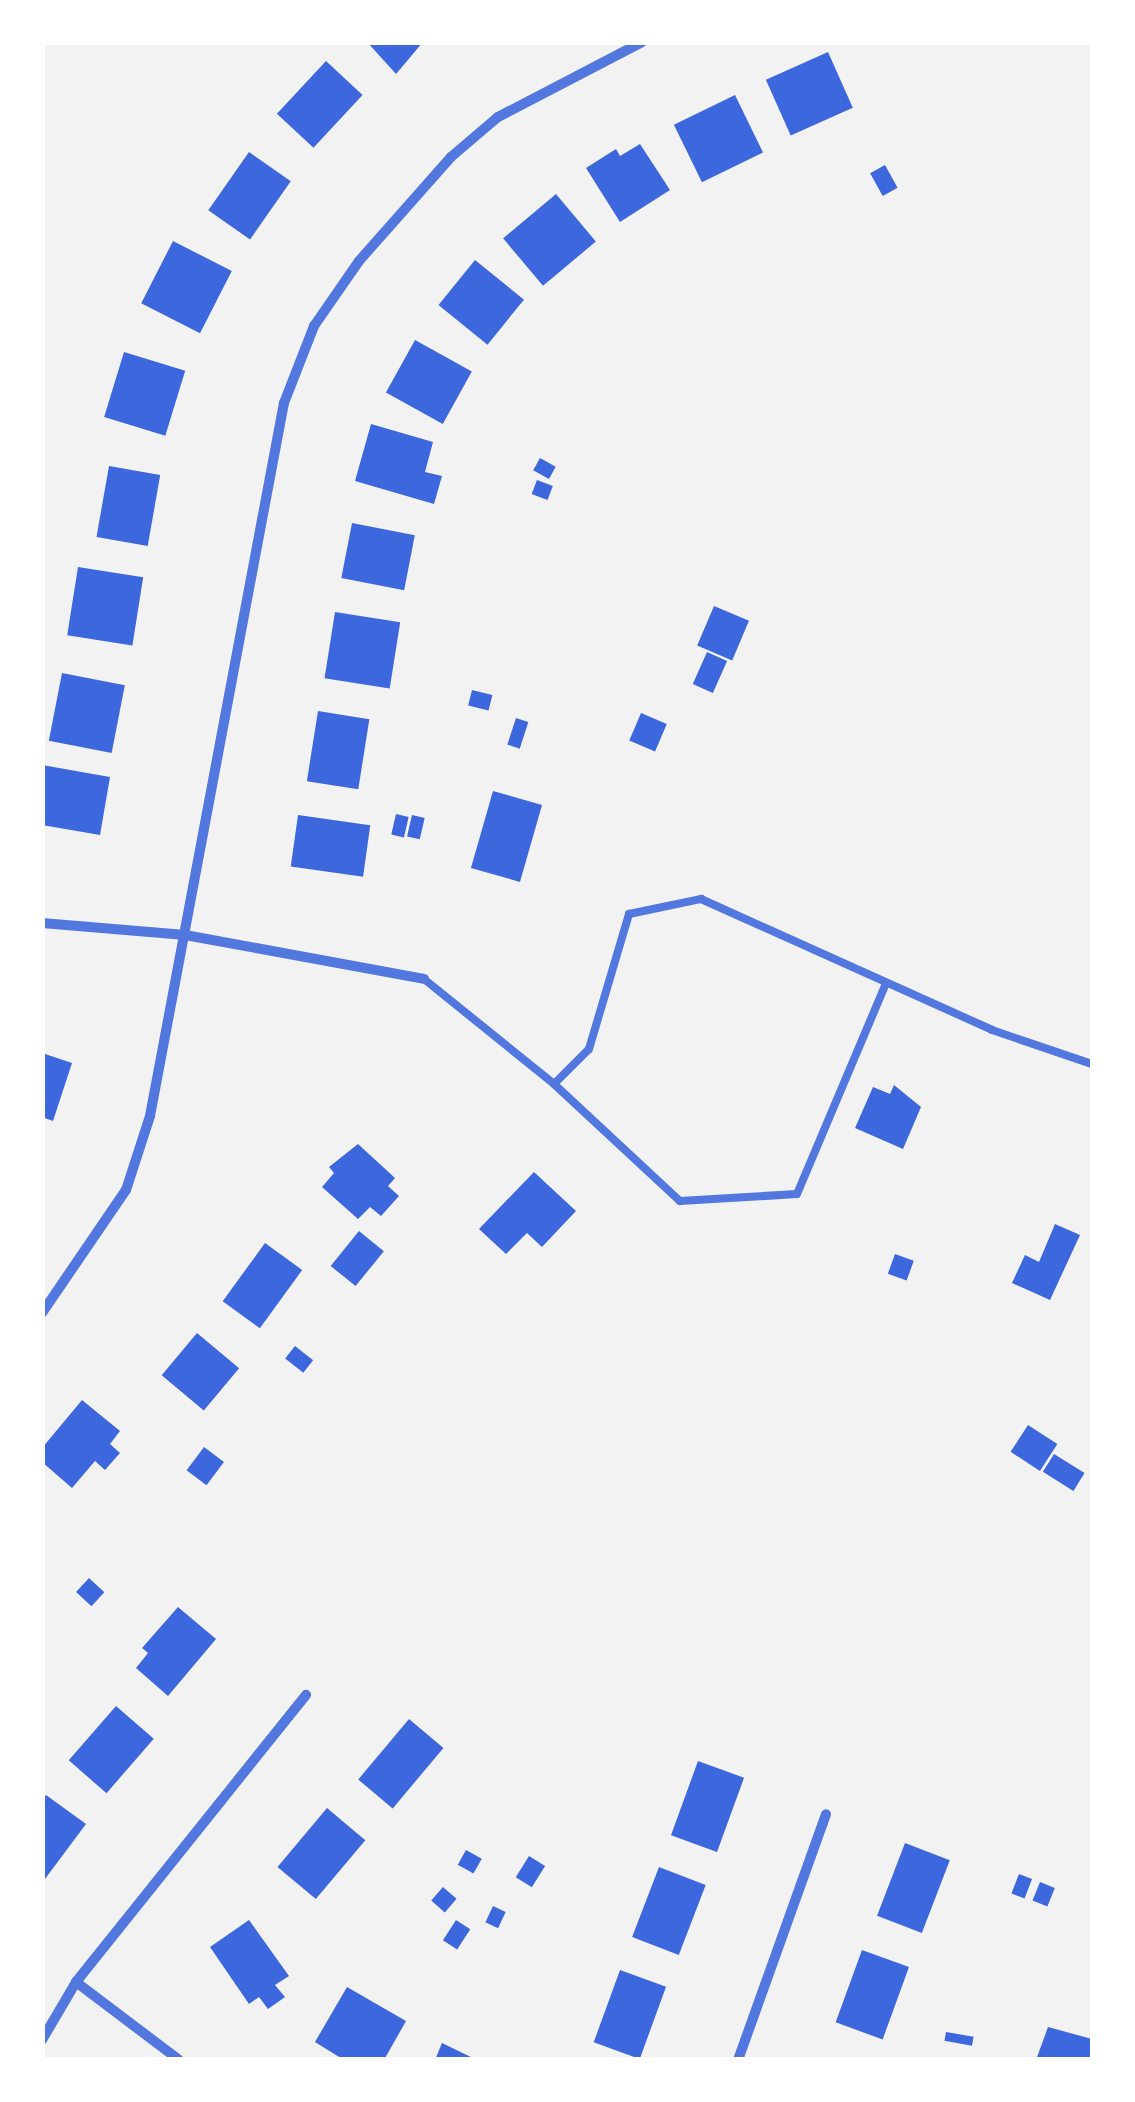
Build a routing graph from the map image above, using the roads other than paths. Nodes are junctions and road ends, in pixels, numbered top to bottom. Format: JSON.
{"nodes":[{"id":1,"x":642,"y":42,"type":"edge"},
{"id":2,"x":42,"y":923,"type":"edge"},
{"id":3,"x":185,"y":935,"type":"junction"},
{"id":4,"x":424,"y":979,"type":"joint"},
{"id":5,"x":886,"y":982,"type":"junction"},
{"id":6,"x":1092,"y":1064,"type":"edge"},
{"id":7,"x":554,"y":1084,"type":"junction"},
{"id":8,"x":42,"y":1313,"type":"edge"},
{"id":9,"x":306,"y":1696,"type":"dead end"},
{"id":10,"x":826,"y":1814,"type":"dead end"},
{"id":11,"x":76,"y":1982,"type":"junction"},
{"id":12,"x":42,"y":2040,"type":"edge"},
{"id":13,"x":179,"y":2060,"type":"edge"},
{"id":14,"x":738,"y":2060,"type":"edge"}],
"edges":[{"from":1,"to":3,"type":"street"},
{"from":2,"to":3,"type":"street"},
{"from":3,"to":4,"type":"street"},
{"from":3,"to":8,"type":"street"},
{"from":4,"to":7,"type":"lane"},
{"from":5,"to":6,"type":"lane"},
{"from":5,"to":7,"type":"lane"},
{"from":5,"to":7,"type":"lane"},
{"from":9,"to":11,"type":"street"},
{"from":10,"to":14,"type":"street"},
{"from":11,"to":12,"type":"street"},
{"from":11,"to":13,"type":"street"}]}
